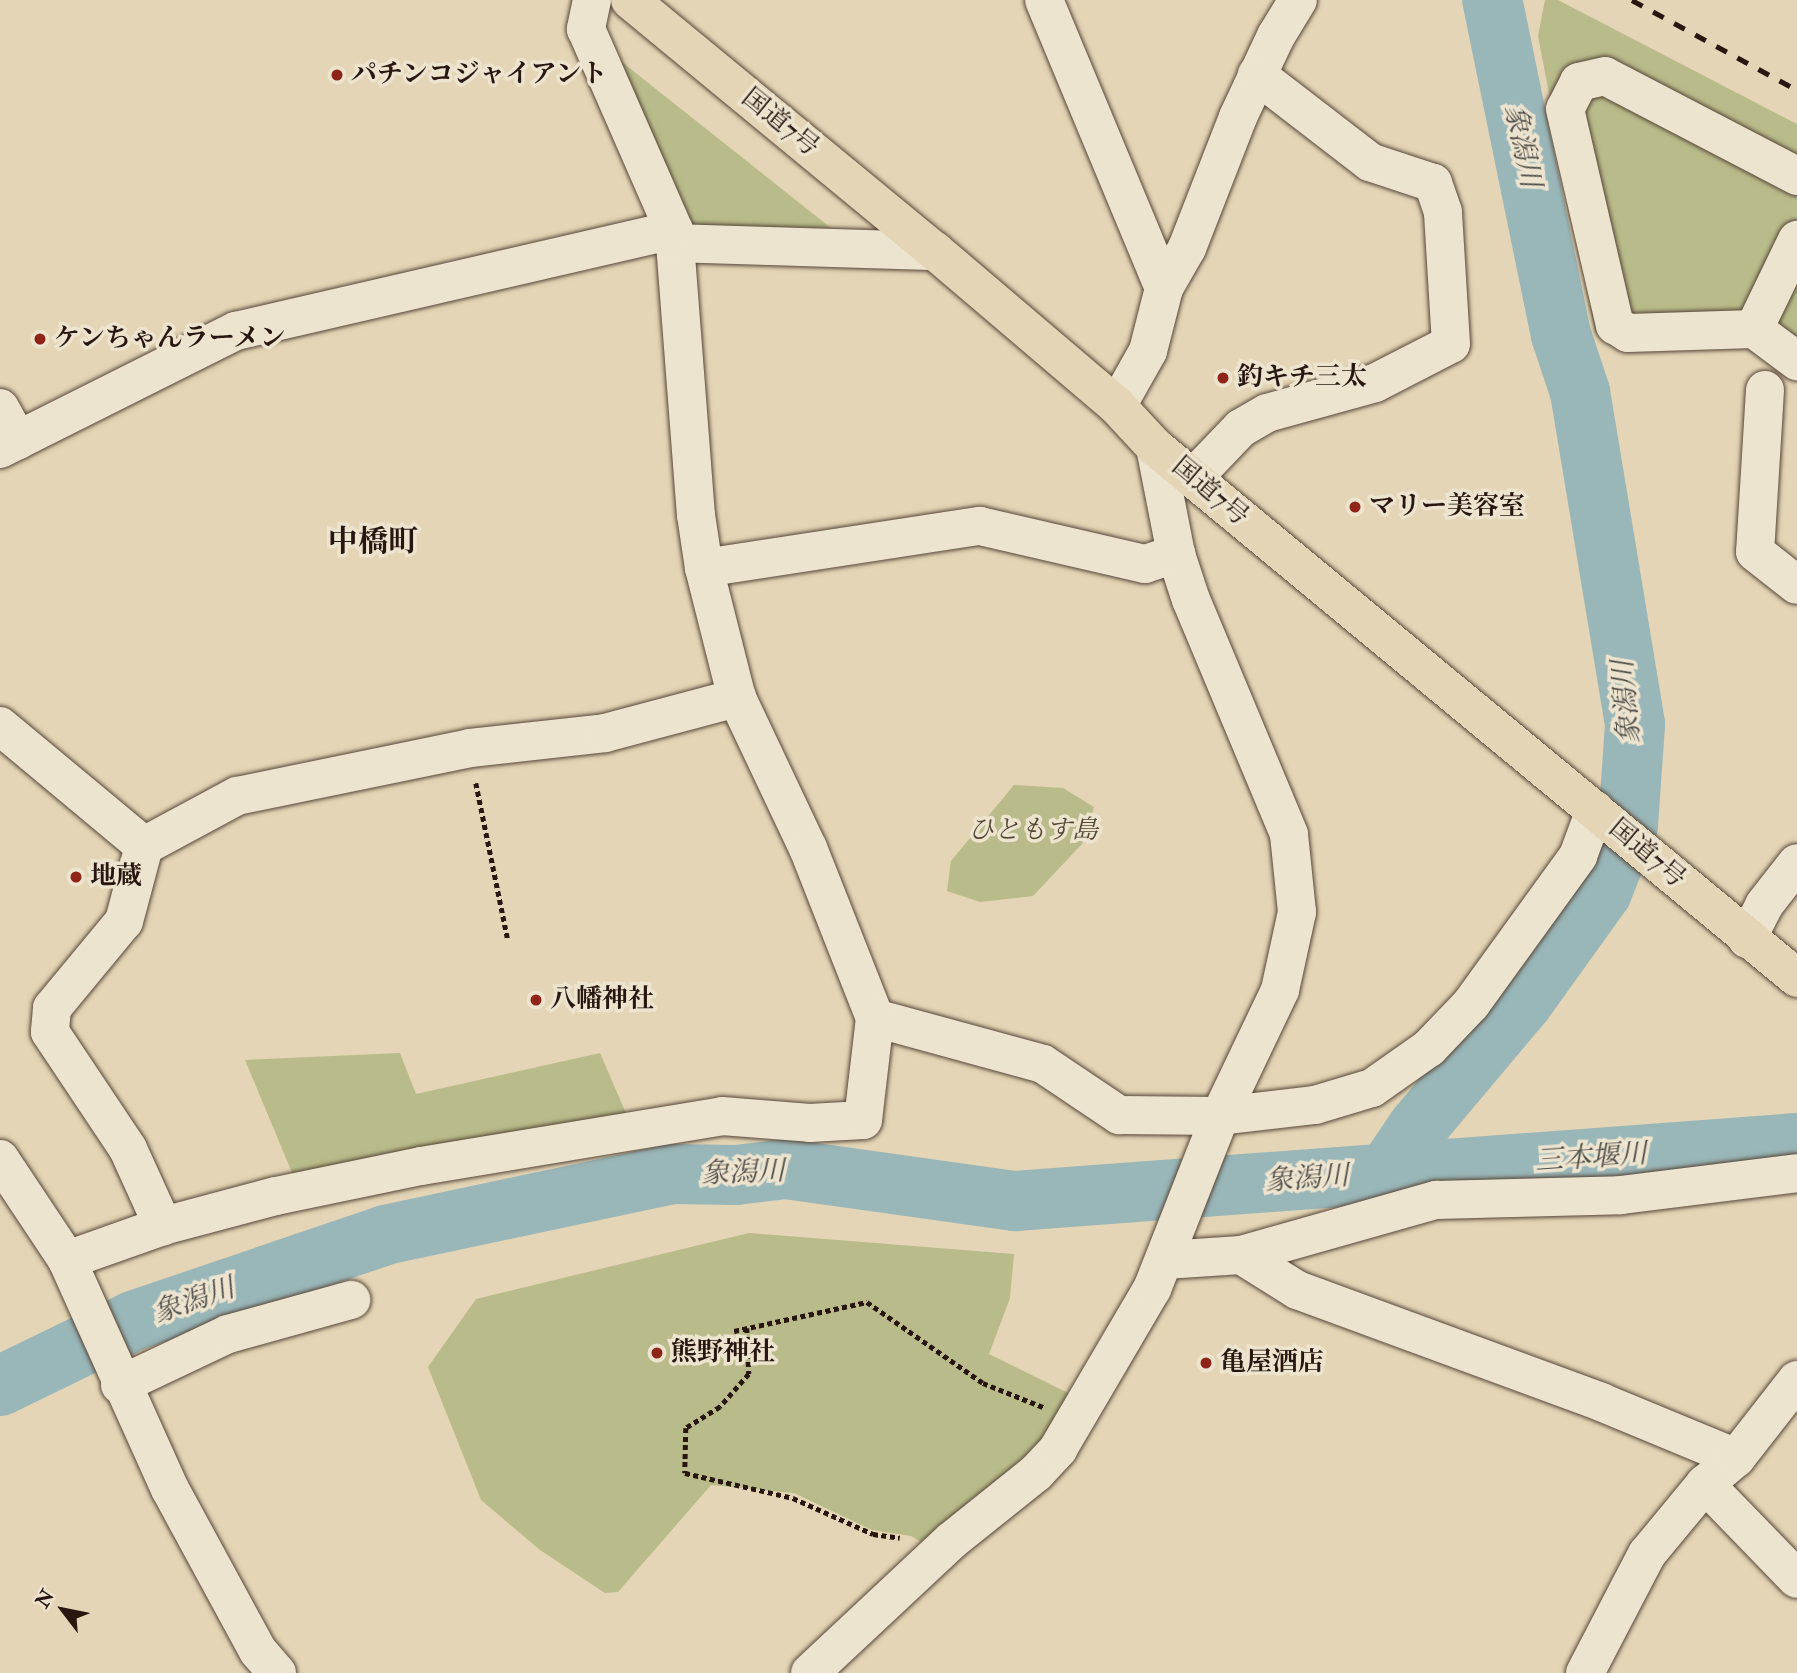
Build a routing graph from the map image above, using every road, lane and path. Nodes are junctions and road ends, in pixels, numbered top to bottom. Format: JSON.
{"nodes":[{"id":1,"x":592,"y":0,"type":"edge"},
{"id":2,"x":630,"y":0,"type":"edge"},
{"id":3,"x":1044,"y":0,"type":"edge"},
{"id":4,"x":1298,"y":0,"type":"edge"},
{"id":5,"x":1258,"y":75,"type":"junction"},
{"id":6,"x":1797,"y":176,"type":"edge"},
{"id":7,"x":674,"y":236,"type":"junction"},
{"id":8,"x":1797,"y":240,"type":"edge"},
{"id":9,"x":935,"y":251,"type":"junction"},
{"id":10,"x":1164,"y":288,"type":"junction"},
{"id":11,"x":1754,"y":329,"type":"junction"},
{"id":12,"x":1797,"y":361,"type":"edge"},
{"id":13,"x":1765,"y":390,"type":"dead end"},
{"id":14,"x":1117,"y":406,"type":"junction"},
{"id":15,"x":6,"y":432,"type":"edge"},
{"id":16,"x":1155,"y":447,"type":"junction"},
{"id":17,"x":1193,"y":478,"type":"junction"},
{"id":18,"x":1176,"y":554,"type":"junction"},
{"id":19,"x":704,"y":568,"type":"junction"},
{"id":20,"x":1797,"y":585,"type":"edge"},
{"id":21,"x":737,"y":698,"type":"junction"},
{"id":22,"x":0,"y":726,"type":"edge"},
{"id":23,"x":470,"y":748,"type":"junction"},
{"id":24,"x":1598,"y":813,"type":"junction"},
{"id":25,"x":144,"y":846,"type":"junction"},
{"id":26,"x":1797,"y":863,"type":"edge"},
{"id":27,"x":1746,"y":939,"type":"junction"},
{"id":28,"x":508,"y":940,"type":"dead end"},
{"id":29,"x":1797,"y":978,"type":"edge"},
{"id":30,"x":875,"y":1018,"type":"junction"},
{"id":31,"x":1220,"y":1116,"type":"junction"},
{"id":32,"x":0,"y":1159,"type":"edge"},
{"id":33,"x":1797,"y":1173,"type":"edge"},
{"id":34,"x":163,"y":1226,"type":"junction"},
{"id":35,"x":1169,"y":1251,"type":"junction"},
{"id":36,"x":1241,"y":1255,"type":"junction"},
{"id":37,"x":71,"y":1271,"type":"junction"},
{"id":38,"x":351,"y":1300,"type":"dead end"},
{"id":39,"x":747,"y":1328,"type":"junction"},
{"id":40,"x":734,"y":1331,"type":"dead end"},
{"id":41,"x":1797,"y":1380,"type":"edge"},
{"id":42,"x":120,"y":1385,"type":"junction"},
{"id":43,"x":1077,"y":1420,"type":"junction"},
{"id":44,"x":1736,"y":1458,"type":"junction"},
{"id":45,"x":1704,"y":1484,"type":"junction"},
{"id":46,"x":934,"y":1556,"type":"junction"},
{"id":47,"x":1797,"y":1579,"type":"edge"},
{"id":48,"x":277,"y":1673,"type":"edge"},
{"id":49,"x":810,"y":1673,"type":"edge"},
{"id":50,"x":1586,"y":1673,"type":"edge"}],
"edges":[{"from":1,"to":7,"type":"street"},
{"from":2,"to":9,"type":"highway","name":"国道7号"},
{"from":3,"to":10,"type":"street"},
{"from":4,"to":5,"type":"street"},
{"from":5,"to":10,"type":"street"},
{"from":5,"to":17,"type":"street"},
{"from":6,"to":11,"type":"street"},
{"from":7,"to":9,"type":"street"},
{"from":7,"to":15,"type":"street"},
{"from":7,"to":19,"type":"street"},
{"from":8,"to":11,"type":"street"},
{"from":9,"to":14,"type":"highway","name":"国道7号"},
{"from":10,"to":14,"type":"street"},
{"from":11,"to":12,"type":"street"},
{"from":13,"to":20,"type":"street"},
{"from":14,"to":16,"type":"highway","name":"国道7号"},
{"from":16,"to":17,"type":"highway","name":"国道7号"},
{"from":16,"to":18,"type":"street"},
{"from":17,"to":24,"type":"highway","name":"国道7号"},
{"from":18,"to":19,"type":"street"},
{"from":18,"to":31,"type":"street"},
{"from":19,"to":21,"type":"street"},
{"from":21,"to":23,"type":"street"},
{"from":21,"to":30,"type":"street"},
{"from":22,"to":25,"type":"street"},
{"from":23,"to":25,"type":"street"},
{"from":23,"to":28,"type":"path"},
{"from":24,"to":27,"type":"highway","name":"国道7号"},
{"from":24,"to":31,"type":"street"},
{"from":25,"to":34,"type":"street"},
{"from":26,"to":27,"type":"street"},
{"from":27,"to":29,"type":"highway","name":"国道7号"},
{"from":30,"to":31,"type":"street"},
{"from":30,"to":34,"type":"street"},
{"from":31,"to":35,"type":"street"},
{"from":32,"to":37,"type":"street"},
{"from":33,"to":36,"type":"street"},
{"from":34,"to":37,"type":"street"},
{"from":35,"to":36,"type":"street"},
{"from":35,"to":43,"type":"street"},
{"from":36,"to":44,"type":"street"},
{"from":37,"to":42,"type":"street"},
{"from":38,"to":42,"type":"street"},
{"from":39,"to":40,"type":"path"},
{"from":39,"to":43,"type":"path"},
{"from":39,"to":46,"type":"path"},
{"from":41,"to":44,"type":"street"},
{"from":42,"to":48,"type":"street"},
{"from":43,"to":46,"type":"street"},
{"from":44,"to":45,"type":"street"},
{"from":45,"to":47,"type":"street"},
{"from":45,"to":50,"type":"street"},
{"from":46,"to":49,"type":"street"}]}
